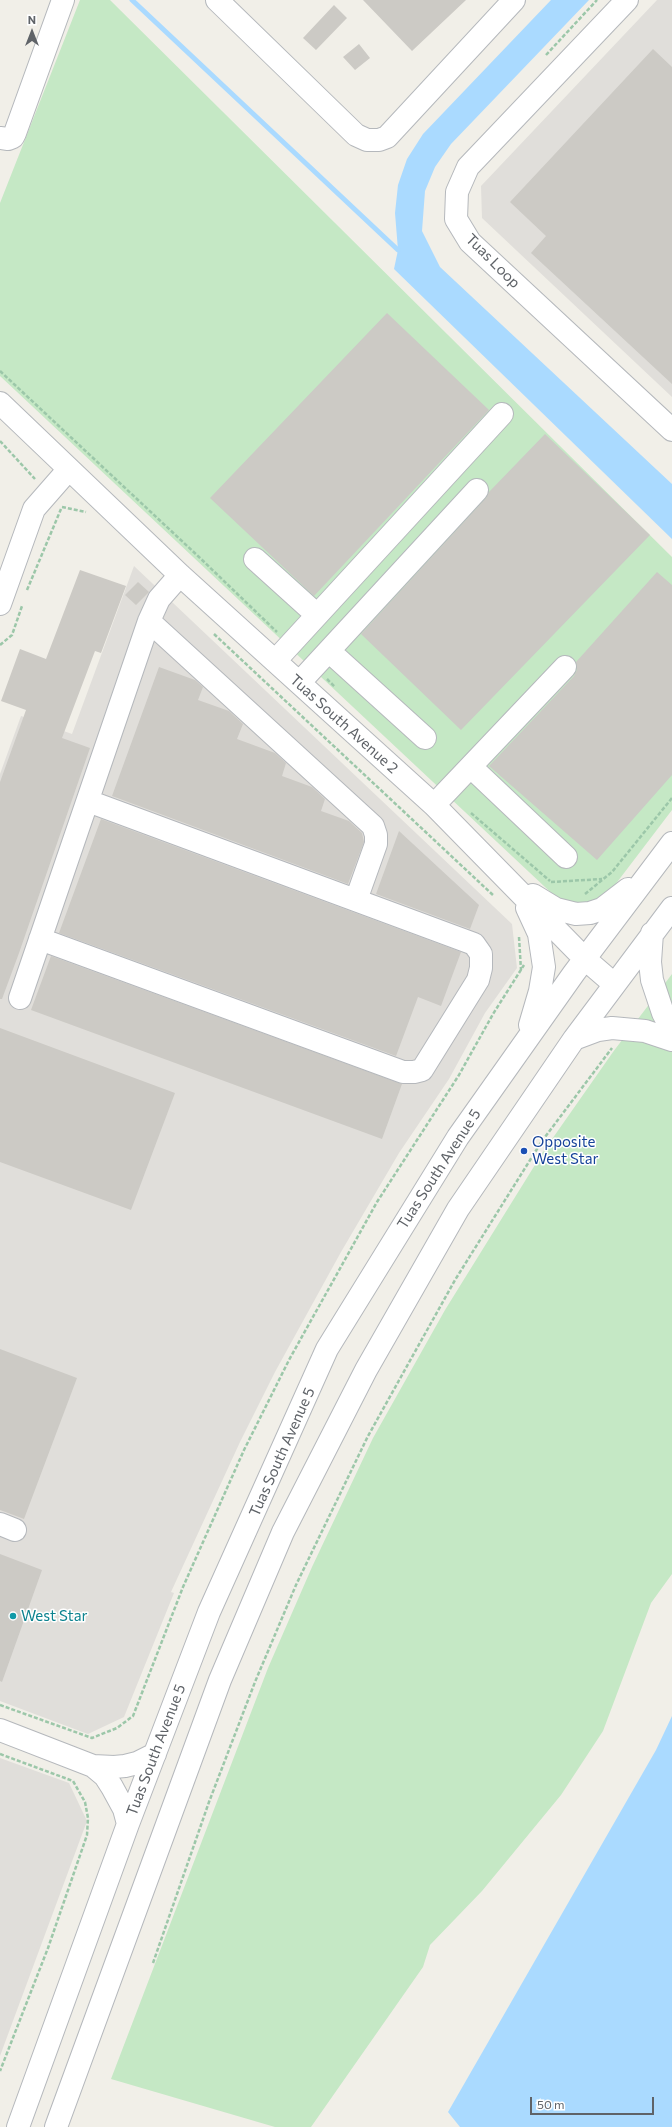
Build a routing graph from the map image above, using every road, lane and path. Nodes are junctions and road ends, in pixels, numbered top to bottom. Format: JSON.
{"nodes":[{"id":1,"x":63,"y":0,"type":"edge"},
{"id":2,"x":217,"y":0,"type":"edge"},
{"id":3,"x":514,"y":0,"type":"edge"},
{"id":4,"x":598,"y":0,"type":"edge"},
{"id":5,"x":627,"y":0,"type":"edge"},
{"id":6,"x":544,"y":57,"type":"dead end"},
{"id":7,"x":0,"y":138,"type":"edge"},
{"id":8,"x":0,"y":403,"type":"edge"},
{"id":9,"x":502,"y":414,"type":"dead end"},
{"id":10,"x":672,"y":430,"type":"edge"},
{"id":11,"x":69,"y":469,"type":"junction"},
{"id":12,"x":477,"y":490,"type":"dead end"},
{"id":13,"x":62,"y":507,"type":"dead end"},
{"id":14,"x":255,"y":559,"type":"dead end"},
{"id":15,"x":180,"y":575,"type":"junction"},
{"id":16,"x":8,"y":593,"type":"edge"},
{"id":17,"x":23,"y":601,"type":"dead end"},
{"id":18,"x":317,"y":615,"type":"junction"},
{"id":19,"x":149,"y":621,"type":"junction"},
{"id":20,"x":0,"y":645,"type":"edge"},
{"id":21,"x":329,"y":651,"type":"junction"},
{"id":22,"x":274,"y":661,"type":"junction"},
{"id":23,"x":565,"y":667,"type":"dead end"},
{"id":24,"x":299,"y":683,"type":"junction"},
{"id":25,"x":425,"y":738,"type":"dead end"},
{"id":26,"x":471,"y":767,"type":"junction"},
{"id":27,"x":672,"y":798,"type":"edge"},
{"id":28,"x":88,"y":801,"type":"junction"},
{"id":29,"x":434,"y":805,"type":"junction"},
{"id":30,"x":672,"y":843,"type":"edge"},
{"id":31,"x":566,"y":857,"type":"dead end"},
{"id":32,"x":502,"y":872,"type":"junction"},
{"id":33,"x":646,"y":877,"type":"junction"},
{"id":34,"x":602,"y":879,"type":"junction"},
{"id":35,"x":551,"y":882,"type":"dead end"},
{"id":36,"x":520,"y":892,"type":"junction"},
{"id":37,"x":580,"y":898,"type":"dead end"},
{"id":38,"x":356,"y":900,"type":"junction"},
{"id":39,"x":672,"y":908,"type":"edge"},
{"id":40,"x":518,"y":933,"type":"dead end"},
{"id":41,"x":652,"y":933,"type":"junction"},
{"id":42,"x":40,"y":939,"type":"junction"},
{"id":43,"x":585,"y":959,"type":"junction"},
{"id":44,"x":521,"y":971,"type":"dead end"},
{"id":45,"x":614,"y":984,"type":"junction"},
{"id":46,"x":20,"y":998,"type":"dead end"},
{"id":47,"x":626,"y":1028,"type":"junction"},
{"id":48,"x":672,"y":1030,"type":"edge"},
{"id":49,"x":526,"y":1039,"type":"junction"},
{"id":50,"x":574,"y":1039,"type":"junction"},
{"id":51,"x":672,"y":1040,"type":"edge"},
{"id":52,"x":0,"y":1705,"type":"edge"},
{"id":53,"x":117,"y":1728,"type":"dead end"},
{"id":54,"x":0,"y":1730,"type":"edge"},
{"id":55,"x":0,"y":1754,"type":"edge"},
{"id":56,"x":155,"y":1754,"type":"junction"},
{"id":57,"x":93,"y":1766,"type":"junction"},
{"id":58,"x":128,"y":1824,"type":"junction"},
{"id":59,"x":153,"y":1963,"type":"dead end"},
{"id":60,"x":0,"y":2071,"type":"edge"},
{"id":61,"x":18,"y":2127,"type":"edge"},
{"id":62,"x":56,"y":2127,"type":"edge"}],
"edges":[{"from":1,"to":7,"type":"street"},
{"from":2,"to":3,"type":"street"},
{"from":4,"to":6,"type":"path"},
{"from":5,"to":10,"type":"street","name":"Tuas Loop"},
{"from":8,"to":11,"type":"street","name":"Tuas South Avenue 2"},
{"from":9,"to":18,"type":"street"},
{"from":11,"to":15,"type":"street","name":"Tuas South Avenue 2"},
{"from":11,"to":16,"type":"street"},
{"from":12,"to":21,"type":"street"},
{"from":13,"to":16,"type":"path"},
{"from":14,"to":18,"type":"street"},
{"from":15,"to":19,"type":"street"},
{"from":15,"to":22,"type":"street","name":"Tuas South Avenue 2"},
{"from":17,"to":20,"type":"path"},
{"from":18,"to":22,"type":"street"},
{"from":19,"to":28,"type":"street"},
{"from":19,"to":38,"type":"street"},
{"from":21,"to":24,"type":"street"},
{"from":21,"to":25,"type":"street"},
{"from":22,"to":24,"type":"street","name":"Tuas South Avenue 2"},
{"from":23,"to":26,"type":"street"},
{"from":24,"to":29,"type":"street","name":"Tuas South Avenue 2"},
{"from":26,"to":29,"type":"street"},
{"from":26,"to":31,"type":"street"},
{"from":27,"to":34,"type":"path"},
{"from":28,"to":38,"type":"street"},
{"from":28,"to":42,"type":"street"},
{"from":29,"to":32,"type":"street","name":"Tuas South Avenue 2"},
{"from":30,"to":33,"type":"street","name":"Tuas South Avenue 5"},
{"from":32,"to":33,"type":"street"},
{"from":32,"to":36,"type":"street","name":"Tuas South Avenue 2"},
{"from":33,"to":43,"type":"street","name":"Tuas South Avenue 5"},
{"from":34,"to":35,"type":"path"},
{"from":34,"to":37,"type":"path"},
{"from":36,"to":43,"type":"street","name":"Tuas South Avenue 2"},
{"from":36,"to":49,"type":"street"},
{"from":38,"to":42,"type":"street"},
{"from":39,"to":41,"type":"street"},
{"from":40,"to":44,"type":"path"},
{"from":41,"to":45,"type":"street"},
{"from":41,"to":48,"type":"street"},
{"from":42,"to":46,"type":"street"},
{"from":43,"to":45,"type":"street","name":"Tuas South Avenue 2"},
{"from":43,"to":49,"type":"street","name":"Tuas South Avenue 5"},
{"from":45,"to":50,"type":"street"},
{"from":47,"to":50,"type":"street"},
{"from":47,"to":51,"type":"street"},
{"from":47,"to":59,"type":"path"},
{"from":49,"to":56,"type":"street","name":"Tuas South Avenue 5"},
{"from":50,"to":62,"type":"street"},
{"from":52,"to":53,"type":"path"},
{"from":54,"to":57,"type":"street"},
{"from":55,"to":60,"type":"path"},
{"from":56,"to":57,"type":"street"},
{"from":56,"to":58,"type":"street","name":"Tuas South Avenue 5"},
{"from":57,"to":58,"type":"street"},
{"from":58,"to":61,"type":"street","name":"Tuas South Avenue 5"}]}
